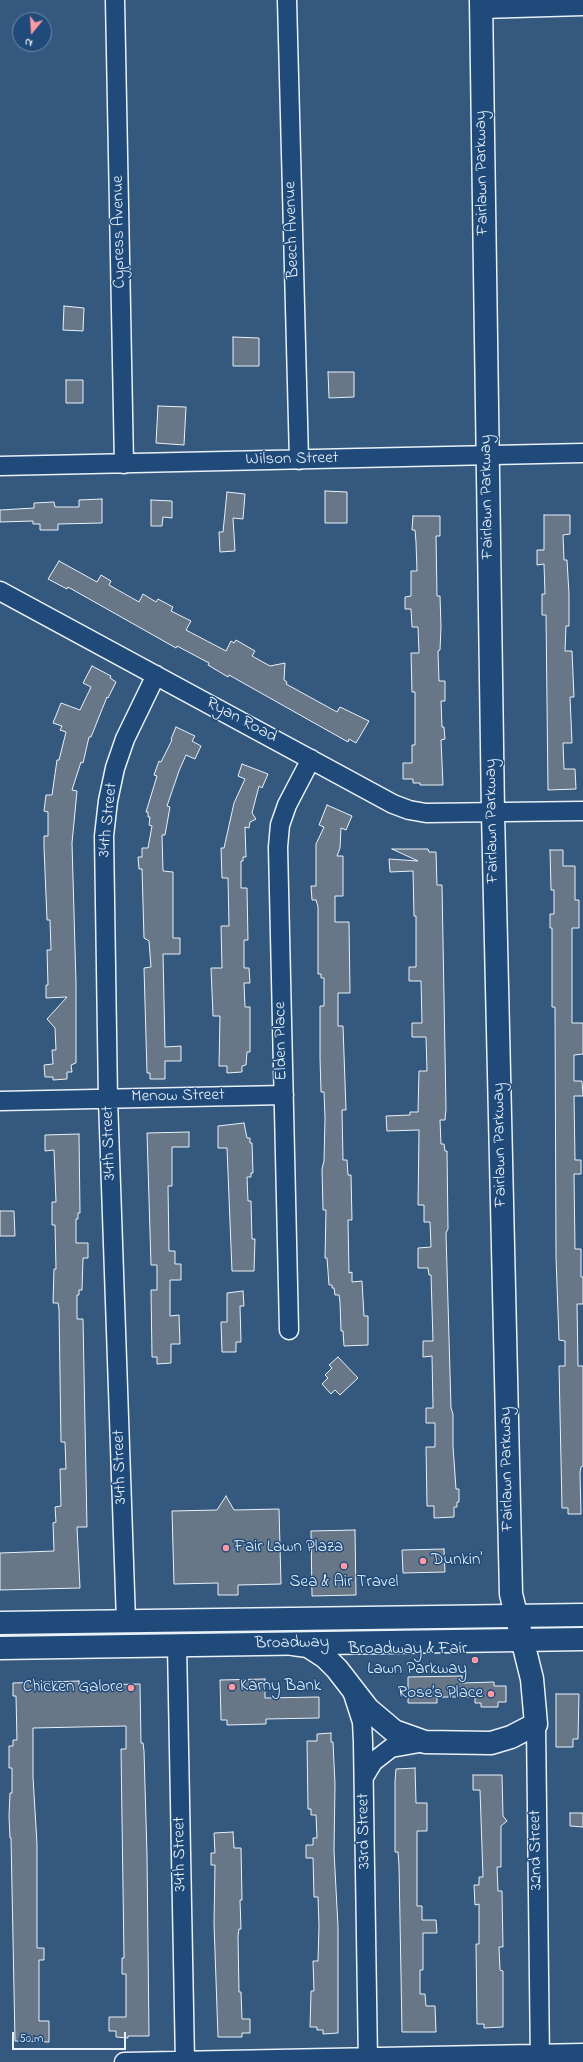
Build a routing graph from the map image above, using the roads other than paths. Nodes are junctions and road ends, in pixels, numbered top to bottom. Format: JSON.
{"nodes":[{"id":1,"x":115,"y":0,"type":"edge"},
{"id":2,"x":287,"y":0,"type":"edge"},
{"id":3,"x":481,"y":4,"type":"edge"},
{"id":4,"x":583,"y":6,"type":"edge"},
{"id":5,"x":583,"y":453,"type":"edge"},
{"id":6,"x":487,"y":455,"type":"junction"},
{"id":7,"x":299,"y":460,"type":"junction"},
{"id":8,"x":124,"y":464,"type":"junction"},
{"id":9,"x":0,"y":466,"type":"edge"},
{"id":10,"x":0,"y":591,"type":"edge"},
{"id":11,"x":156,"y":675,"type":"junction"},
{"id":12,"x":311,"y":759,"type":"junction"},
{"id":13,"x":583,"y":810,"type":"edge"},
{"id":14,"x":493,"y":813,"type":"junction"},
{"id":15,"x":284,"y":1095,"type":"junction"},
{"id":16,"x":108,"y":1099,"type":"junction"},
{"id":17,"x":0,"y":1101,"type":"edge"},
{"id":18,"x":289,"y":1330,"type":"dead end"},
{"id":19,"x":583,"y":1614,"type":"edge"},
{"id":20,"x":515,"y":1615,"type":"junction"},
{"id":21,"x":126,"y":1621,"type":"junction"},
{"id":22,"x":0,"y":1623,"type":"edge"},
{"id":23,"x":583,"y":1639,"type":"edge"},
{"id":24,"x":521,"y":1640,"type":"junction"},
{"id":25,"x":283,"y":1644,"type":"junction"},
{"id":26,"x":178,"y":1645,"type":"junction"},
{"id":27,"x":0,"y":1648,"type":"edge"},
{"id":28,"x":348,"y":1684,"type":"junction"},
{"id":29,"x":536,"y":1724,"type":"junction"},
{"id":30,"x":424,"y":1742,"type":"junction"},
{"id":31,"x":364,"y":1777,"type":"junction"},
{"id":32,"x":583,"y":2053,"type":"edge"},
{"id":33,"x":540,"y":2058,"type":"edge"},
{"id":34,"x":368,"y":2060,"type":"edge"},
{"id":35,"x":185,"y":2061,"type":"edge"},
{"id":36,"x":124,"y":2062,"type":"edge"}],
"edges":[{"from":1,"to":8,"type":"street","name":"Cypress Avenue"},
{"from":2,"to":7,"type":"street","name":"Beech Avenue"},
{"from":3,"to":4,"type":"street"},
{"from":3,"to":6,"type":"street","name":"Fairlawn Parkway"},
{"from":5,"to":6,"type":"street","name":"Wilson Street"},
{"from":6,"to":7,"type":"street","name":"Wilson Street"},
{"from":6,"to":14,"type":"street","name":"Fairlawn Parkway"},
{"from":7,"to":8,"type":"street","name":"Wilson Street"},
{"from":8,"to":9,"type":"street","name":"Wilson Street"},
{"from":10,"to":11,"type":"street","name":"Ryan Road"},
{"from":11,"to":12,"type":"street","name":"Ryan Road"},
{"from":11,"to":16,"type":"street","name":"34th Street"},
{"from":12,"to":14,"type":"street","name":"Ryan Road"},
{"from":12,"to":15,"type":"street","name":"Elden Place"},
{"from":13,"to":14,"type":"street","name":"Ryan Road"},
{"from":14,"to":20,"type":"street","name":"Fairlawn Parkway"},
{"from":15,"to":16,"type":"street","name":"Menow Street"},
{"from":15,"to":18,"type":"street","name":"Elden Place"},
{"from":16,"to":17,"type":"street","name":"Menow Street"},
{"from":16,"to":21,"type":"street","name":"34th Street"},
{"from":19,"to":20,"type":"street","name":"Broadway"},
{"from":20,"to":21,"type":"street","name":"Broadway"},
{"from":20,"to":24,"type":"street","name":"Fairlawn Parkway"},
{"from":21,"to":22,"type":"street","name":"Broadway"},
{"from":23,"to":24,"type":"street","name":"Broadway"},
{"from":24,"to":25,"type":"street","name":"Broadway"},
{"from":24,"to":29,"type":"street","name":"32nd Street"},
{"from":25,"to":26,"type":"street","name":"Broadway"},
{"from":25,"to":28,"type":"street","name":"33rd Street"},
{"from":26,"to":27,"type":"street","name":"Broadway"},
{"from":26,"to":35,"type":"street","name":"34th Street"},
{"from":28,"to":30,"type":"street"},
{"from":28,"to":31,"type":"street","name":"33rd Street"},
{"from":29,"to":30,"type":"street"},
{"from":29,"to":33,"type":"street","name":"32nd Street"},
{"from":30,"to":31,"type":"street"},
{"from":31,"to":34,"type":"street","name":"33rd Street"},
{"from":32,"to":33,"type":"street"},
{"from":33,"to":34,"type":"street"},
{"from":34,"to":35,"type":"street"},
{"from":35,"to":36,"type":"street"}]}
